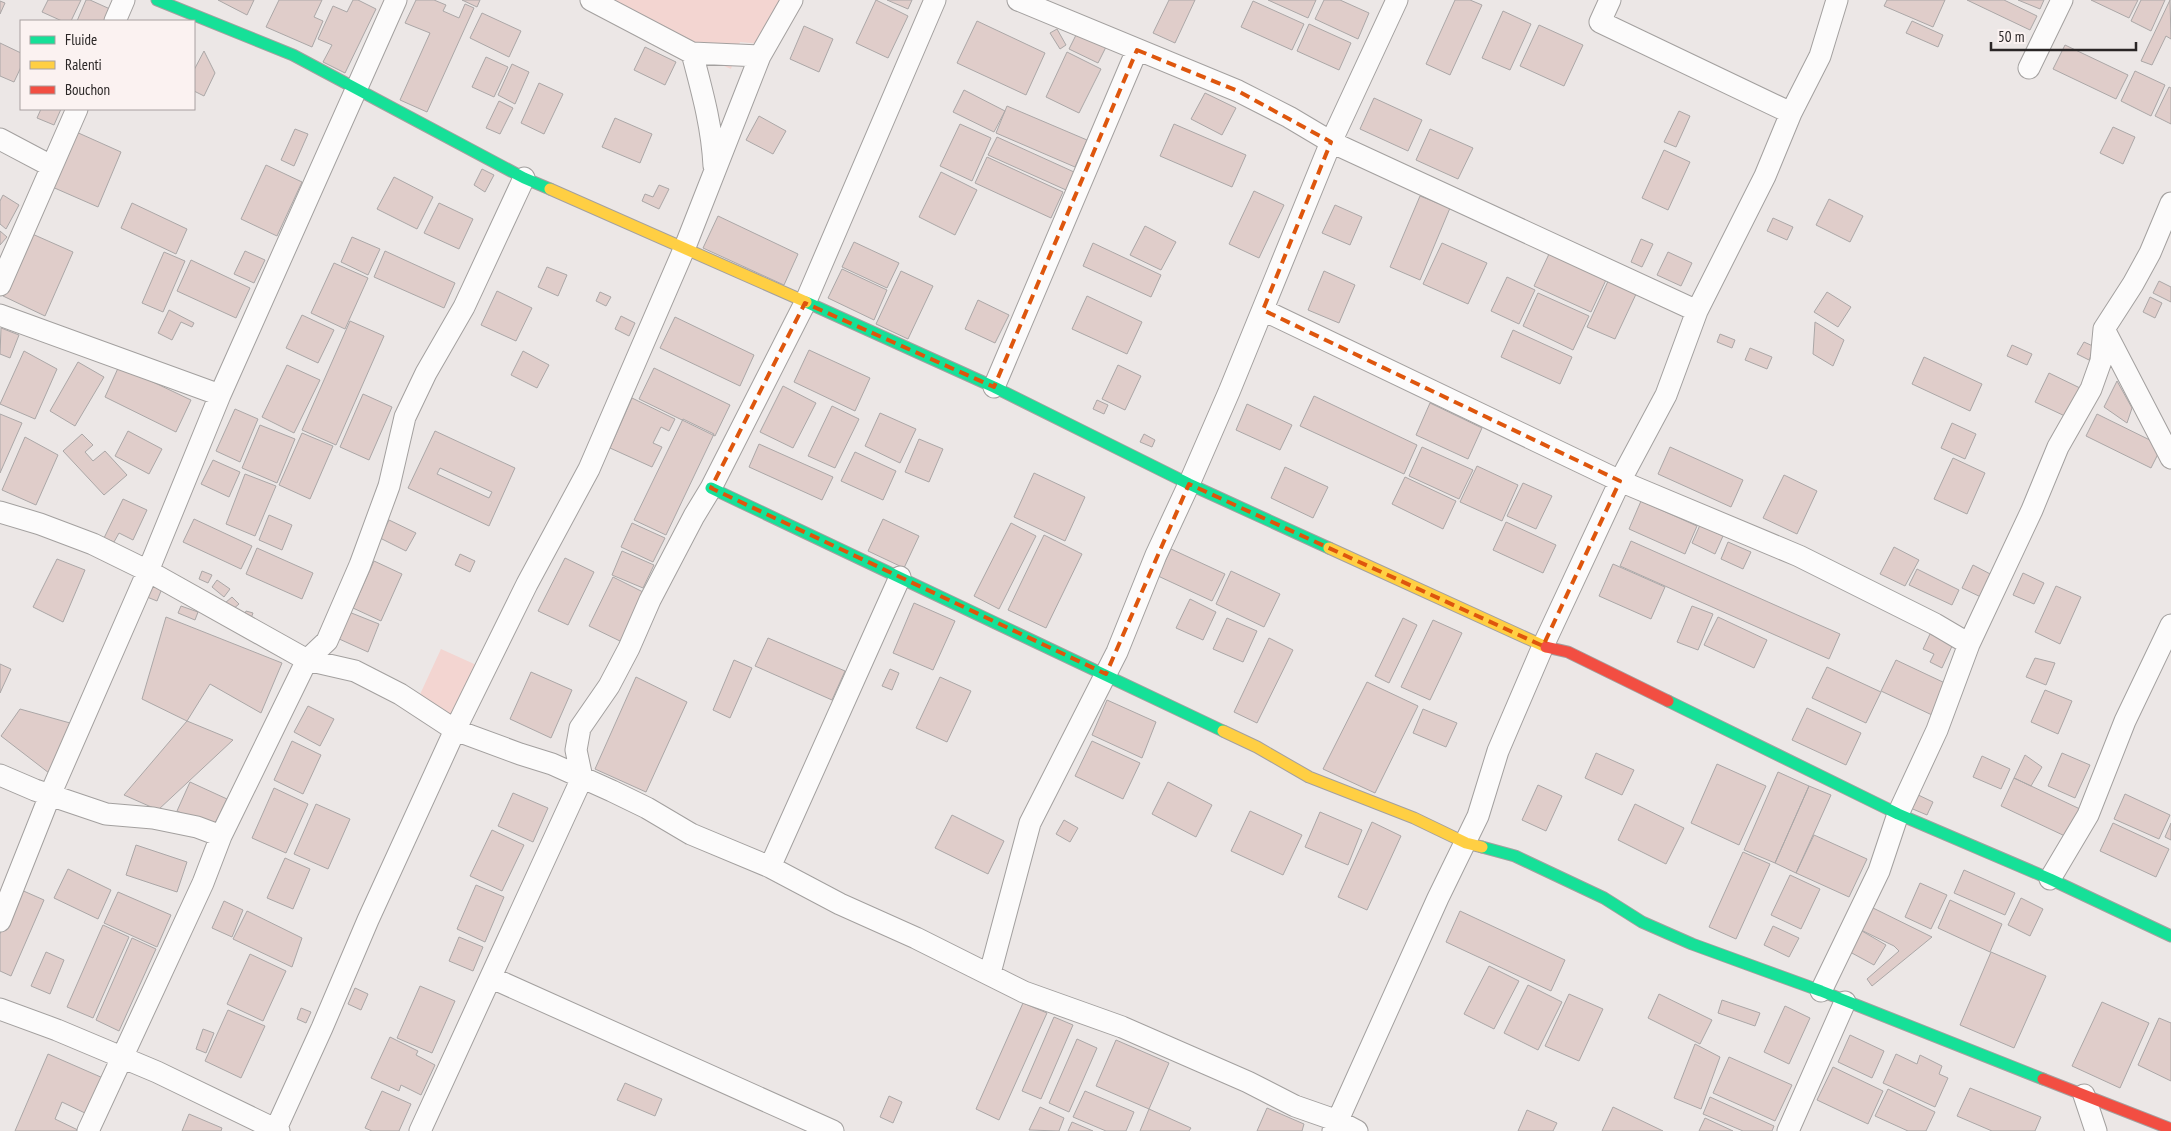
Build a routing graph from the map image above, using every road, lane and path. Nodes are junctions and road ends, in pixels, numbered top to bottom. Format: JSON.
{"nodes":[{"id":1,"x":124,"y":0,"type":"edge"},
{"id":2,"x":157,"y":0,"type":"edge"},
{"id":3,"x":396,"y":0,"type":"edge"},
{"id":4,"x":592,"y":0,"type":"edge"},
{"id":5,"x":792,"y":0,"type":"edge"},
{"id":6,"x":935,"y":0,"type":"edge"},
{"id":7,"x":1018,"y":0,"type":"edge"},
{"id":8,"x":1397,"y":0,"type":"edge"},
{"id":9,"x":1610,"y":0,"type":"edge"},
{"id":10,"x":1837,"y":0,"type":"edge"},
{"id":11,"x":2062,"y":0,"type":"edge"},
{"id":12,"x":115,"y":20,"type":"edge"},
{"id":13,"x":1137,"y":50,"type":"junction"},
{"id":14,"x":692,"y":53,"type":"junction"},
{"id":15,"x":760,"y":56,"type":"junction"},
{"id":16,"x":2029,"y":68,"type":"dead end"},
{"id":17,"x":358,"y":89,"type":"junction"},
{"id":18,"x":77,"y":110,"type":"edge"},
{"id":19,"x":1791,"y":113,"type":"junction"},
{"id":20,"x":0,"y":139,"type":"edge"},
{"id":21,"x":1331,"y":142,"type":"junction"},
{"id":22,"x":51,"y":166,"type":"junction"},
{"id":23,"x":714,"y":171,"type":"junction"},
{"id":24,"x":524,"y":178,"type":"junction"},
{"id":25,"x":2171,"y":203,"type":"edge"},
{"id":26,"x":685,"y":247,"type":"junction"},
{"id":27,"x":0,"y":285,"type":"edge"},
{"id":28,"x":805,"y":303,"type":"junction"},
{"id":29,"x":1263,"y":310,"type":"junction"},
{"id":30,"x":1697,"y":311,"type":"junction"},
{"id":31,"x":0,"y":315,"type":"edge"},
{"id":32,"x":2104,"y":329,"type":"junction"},
{"id":33,"x":994,"y":387,"type":"junction"},
{"id":34,"x":220,"y":394,"type":"junction"},
{"id":35,"x":2171,"y":458,"type":"edge"},
{"id":36,"x":1620,"y":481,"type":"junction"},
{"id":37,"x":1189,"y":484,"type":"junction"},
{"id":38,"x":712,"y":488,"type":"junction"},
{"id":39,"x":0,"y":512,"type":"edge"},
{"id":40,"x":148,"y":571,"type":"junction"},
{"id":41,"x":900,"y":577,"type":"junction"},
{"id":42,"x":2171,"y":625,"type":"edge"},
{"id":43,"x":1969,"y":644,"type":"junction"},
{"id":44,"x":1543,"y":646,"type":"junction"},
{"id":45,"x":307,"y":660,"type":"junction"},
{"id":46,"x":1106,"y":674,"type":"junction"},
{"id":47,"x":455,"y":730,"type":"junction"},
{"id":48,"x":0,"y":775,"type":"edge"},
{"id":49,"x":582,"y":778,"type":"junction"},
{"id":50,"x":50,"y":795,"type":"junction"},
{"id":51,"x":1898,"y":814,"type":"junction"},
{"id":52,"x":221,"y":836,"type":"junction"},
{"id":53,"x":1466,"y":843,"type":"junction"},
{"id":54,"x":770,"y":866,"type":"junction"},
{"id":55,"x":2050,"y":879,"type":"junction"},
{"id":56,"x":0,"y":922,"type":"edge"},
{"id":57,"x":2171,"y":936,"type":"edge"},
{"id":58,"x":990,"y":973,"type":"junction"},
{"id":59,"x":492,"y":978,"type":"junction"},
{"id":60,"x":1821,"y":991,"type":"junction"},
{"id":61,"x":1844,"y":1002,"type":"junction"},
{"id":62,"x":0,"y":1009,"type":"edge"},
{"id":63,"x":120,"y":1058,"type":"junction"},
{"id":64,"x":2084,"y":1095,"type":"junction"},
{"id":65,"x":1343,"y":1128,"type":"edge"},
{"id":66,"x":2171,"y":1129,"type":"edge"},
{"id":67,"x":277,"y":1130,"type":"edge"},
{"id":68,"x":88,"y":1131,"type":"edge"},
{"id":69,"x":420,"y":1131,"type":"edge"},
{"id":70,"x":833,"y":1131,"type":"edge"},
{"id":71,"x":1788,"y":1131,"type":"edge"},
{"id":72,"x":2096,"y":1131,"type":"edge"}],
"edges":[{"from":1,"to":12,"type":"street"},
{"from":2,"to":17,"type":"street"},
{"from":3,"to":17,"type":"street"},
{"from":4,"to":14,"type":"street"},
{"from":5,"to":15,"type":"street"},
{"from":6,"to":28,"type":"street"},
{"from":7,"to":13,"type":"street"},
{"from":8,"to":21,"type":"street"},
{"from":9,"to":19,"type":"street"},
{"from":10,"to":19,"type":"street"},
{"from":11,"to":16,"type":"street"},
{"from":13,"to":21,"type":"street"},
{"from":13,"to":33,"type":"street"},
{"from":14,"to":15,"type":"street"},
{"from":14,"to":23,"type":"street"},
{"from":15,"to":23,"type":"street"},
{"from":17,"to":24,"type":"street"},
{"from":17,"to":34,"type":"street"},
{"from":18,"to":22,"type":"street"},
{"from":19,"to":30,"type":"street"},
{"from":20,"to":22,"type":"street"},
{"from":21,"to":29,"type":"street"},
{"from":21,"to":30,"type":"street"},
{"from":22,"to":27,"type":"street"},
{"from":23,"to":26,"type":"street"},
{"from":24,"to":26,"type":"street"},
{"from":24,"to":45,"type":"street"},
{"from":25,"to":32,"type":"street"},
{"from":26,"to":28,"type":"street"},
{"from":26,"to":47,"type":"street"},
{"from":28,"to":33,"type":"street"},
{"from":28,"to":38,"type":"street"},
{"from":29,"to":36,"type":"street"},
{"from":29,"to":37,"type":"street"},
{"from":30,"to":36,"type":"street"},
{"from":31,"to":34,"type":"street"},
{"from":32,"to":35,"type":"street"},
{"from":32,"to":43,"type":"street"},
{"from":33,"to":37,"type":"street"},
{"from":34,"to":40,"type":"street"},
{"from":36,"to":43,"type":"street"},
{"from":36,"to":44,"type":"street"},
{"from":37,"to":44,"type":"street"},
{"from":37,"to":46,"type":"street"},
{"from":38,"to":41,"type":"street"},
{"from":38,"to":49,"type":"street"},
{"from":39,"to":40,"type":"street"},
{"from":40,"to":45,"type":"street"},
{"from":40,"to":50,"type":"street"},
{"from":41,"to":46,"type":"street"},
{"from":41,"to":54,"type":"street"},
{"from":42,"to":55,"type":"street"},
{"from":43,"to":51,"type":"street"},
{"from":44,"to":51,"type":"street"},
{"from":44,"to":53,"type":"street"},
{"from":45,"to":47,"type":"street"},
{"from":45,"to":52,"type":"street"},
{"from":46,"to":53,"type":"street"},
{"from":46,"to":58,"type":"street"},
{"from":47,"to":49,"type":"street"},
{"from":47,"to":67,"type":"street"},
{"from":48,"to":50,"type":"street"},
{"from":49,"to":54,"type":"street"},
{"from":49,"to":59,"type":"street"},
{"from":50,"to":52,"type":"street"},
{"from":50,"to":56,"type":"street"},
{"from":51,"to":55,"type":"street"},
{"from":51,"to":60,"type":"street"},
{"from":52,"to":63,"type":"street"},
{"from":53,"to":60,"type":"street"},
{"from":53,"to":65,"type":"street"},
{"from":54,"to":58,"type":"street"},
{"from":55,"to":57,"type":"street"},
{"from":58,"to":65,"type":"street"},
{"from":59,"to":69,"type":"street"},
{"from":59,"to":70,"type":"street"},
{"from":60,"to":61,"type":"street"},
{"from":61,"to":64,"type":"street"},
{"from":61,"to":71,"type":"street"},
{"from":62,"to":63,"type":"street"},
{"from":63,"to":67,"type":"street"},
{"from":63,"to":68,"type":"street"},
{"from":64,"to":66,"type":"street"},
{"from":64,"to":72,"type":"street"}]}
